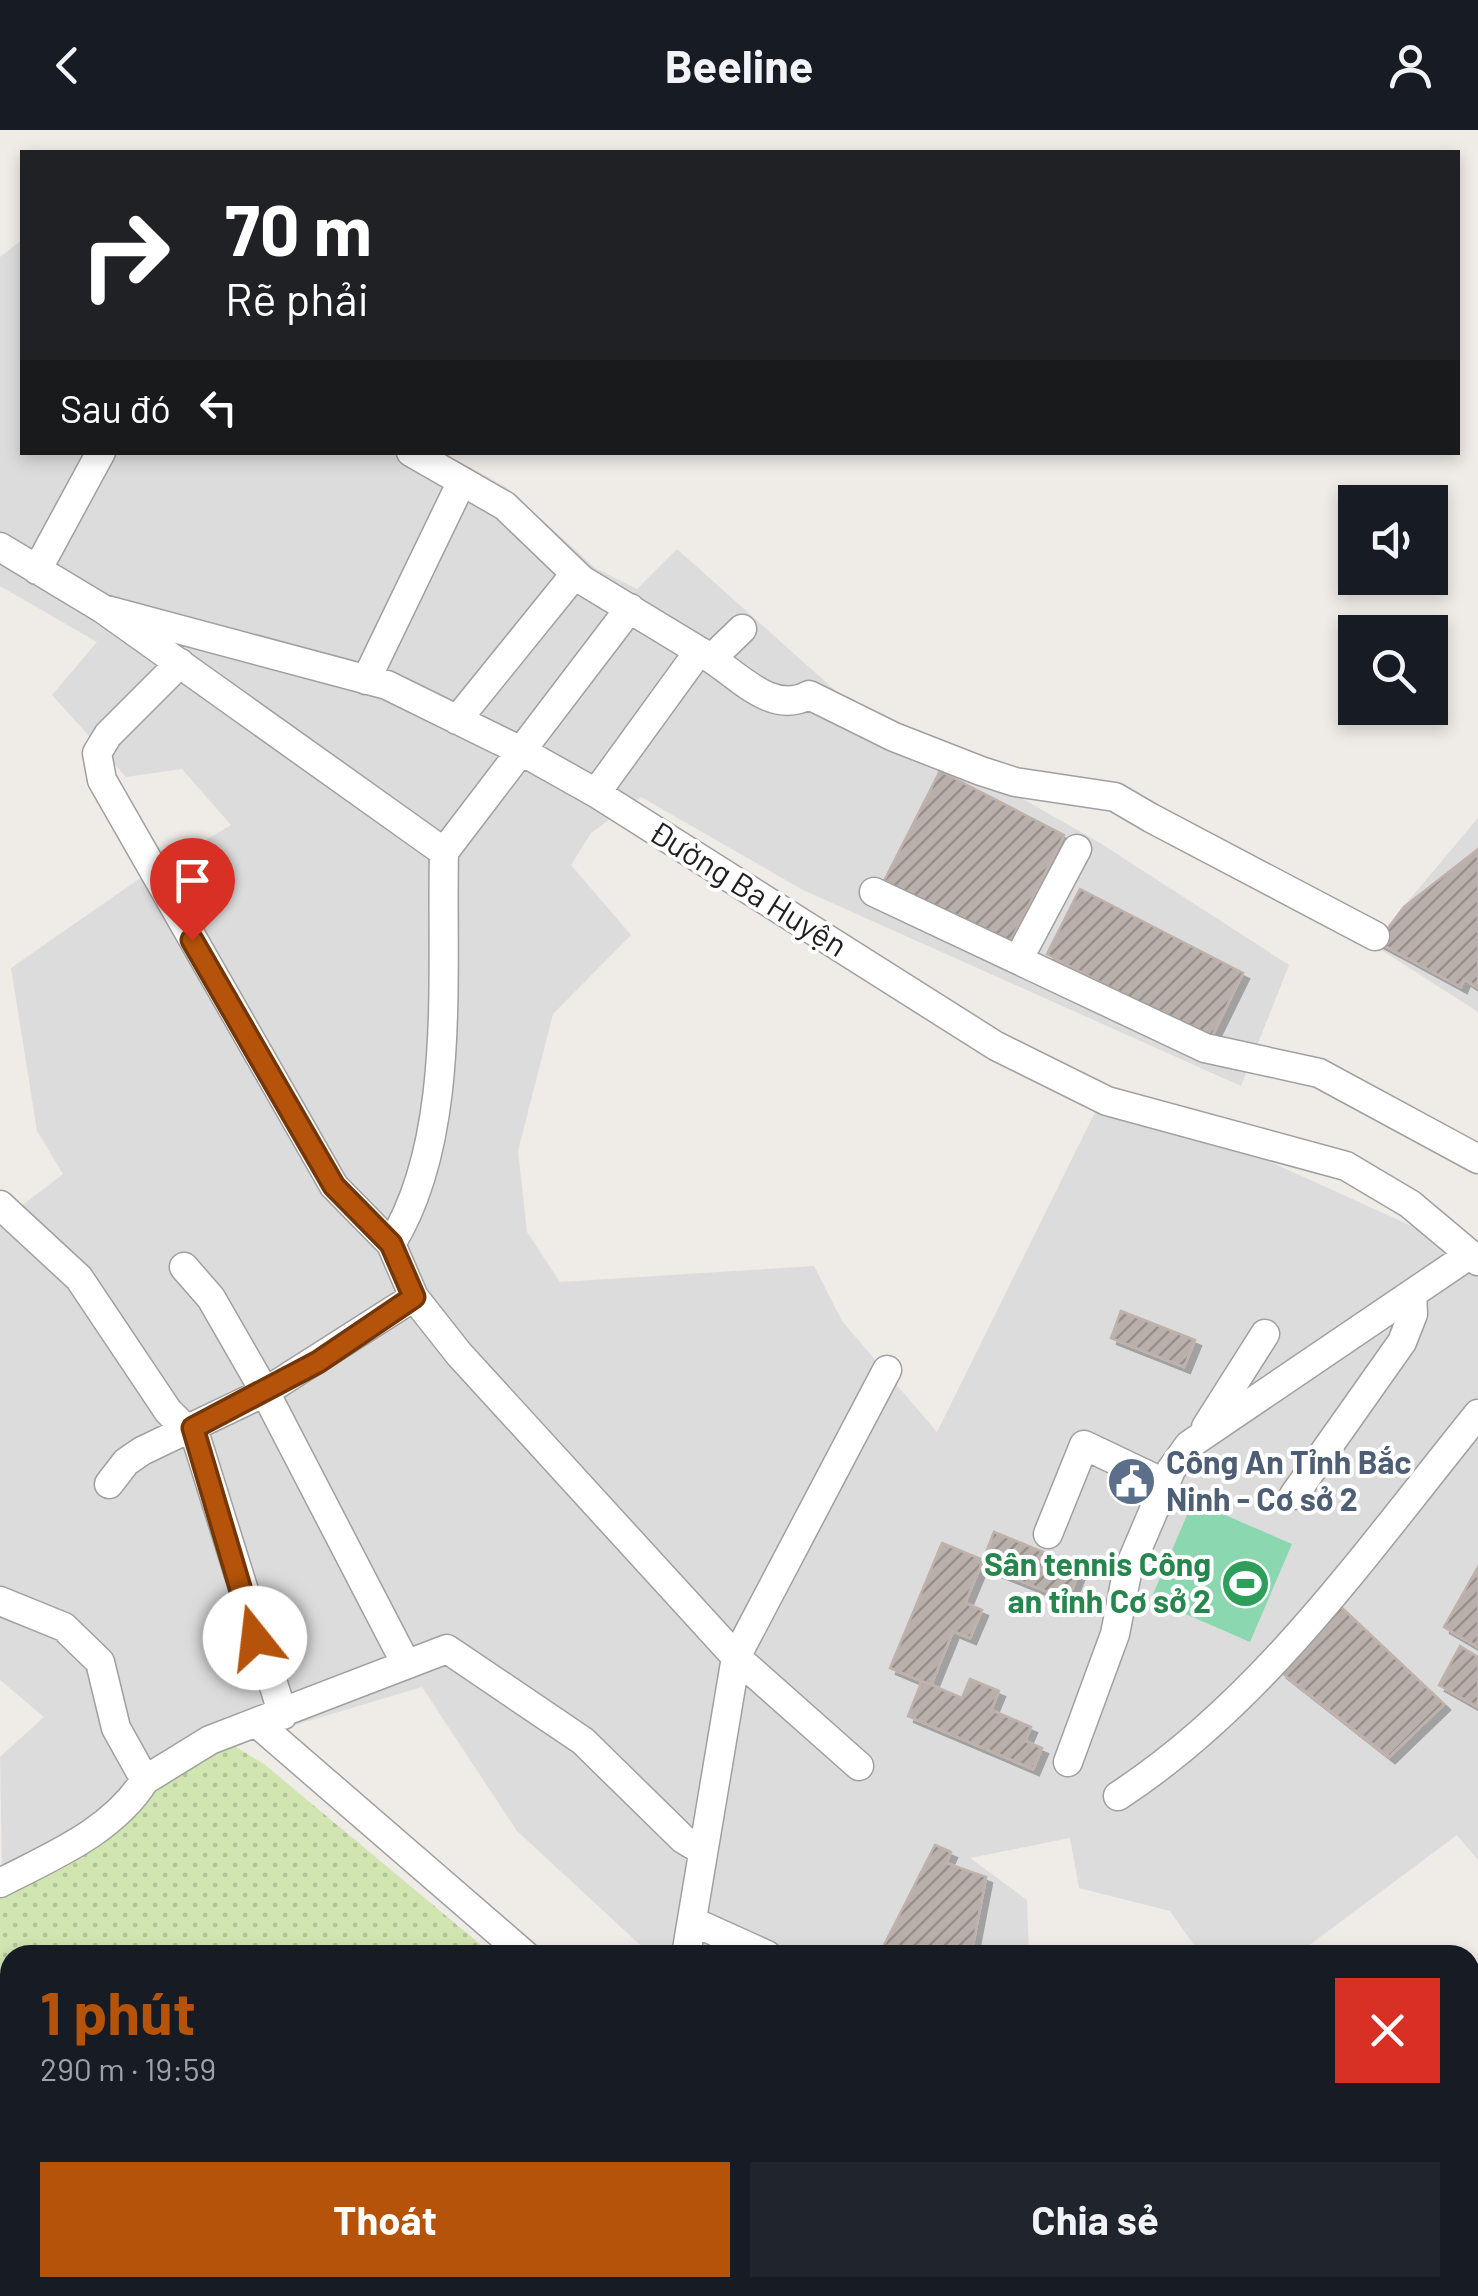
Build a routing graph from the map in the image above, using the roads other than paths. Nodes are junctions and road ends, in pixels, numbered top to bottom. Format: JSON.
{"nodes":[{"id":1,"x":99,"y":455,"type":"edge"},
{"id":2,"x":416,"y":455,"type":"edge"},
{"id":3,"x":462,"y":482,"type":"junction"},
{"id":4,"x":0,"y":547,"type":"edge"},
{"id":5,"x":37,"y":570,"type":"junction"},
{"id":6,"x":575,"y":574,"type":"junction"},
{"id":7,"x":103,"y":608,"type":"junction"},
{"id":8,"x":630,"y":608,"type":"junction"},
{"id":9,"x":742,"y":630,"type":"dead end"},
{"id":10,"x":706,"y":654,"type":"junction"},
{"id":11,"x":180,"y":664,"type":"junction"},
{"id":12,"x":366,"y":680,"type":"junction"},
{"id":13,"x":457,"y":720,"type":"junction"},
{"id":14,"x":523,"y":752,"type":"junction"},
{"id":15,"x":596,"y":793,"type":"junction"},
{"id":16,"x":1078,"y":849,"type":"dead end"},
{"id":17,"x":444,"y":852,"type":"junction"},
{"id":18,"x":874,"y":892,"type":"dead end"},
{"id":19,"x":1375,"y":936,"type":"dead end"},
{"id":20,"x":1018,"y":960,"type":"junction"},
{"id":21,"x":1478,"y":1160,"type":"edge"},
{"id":22,"x":0,"y":1205,"type":"edge"},
{"id":23,"x":391,"y":1244,"type":"junction"},
{"id":24,"x":1474,"y":1258,"type":"edge"},
{"id":25,"x":184,"y":1267,"type":"dead end"},
{"id":26,"x":1412,"y":1294,"type":"junction"},
{"id":27,"x":414,"y":1297,"type":"junction"},
{"id":28,"x":1264,"y":1334,"type":"dead end"},
{"id":29,"x":887,"y":1370,"type":"dead end"},
{"id":30,"x":265,"y":1392,"type":"junction"},
{"id":31,"x":1478,"y":1414,"type":"edge"},
{"id":32,"x":193,"y":1428,"type":"junction"},
{"id":33,"x":1200,"y":1436,"type":"junction"},
{"id":34,"x":109,"y":1484,"type":"dead end"},
{"id":35,"x":1166,"y":1484,"type":"junction"},
{"id":36,"x":1294,"y":1495,"type":"dead end"},
{"id":37,"x":1048,"y":1534,"type":"dead end"},
{"id":38,"x":0,"y":1602,"type":"edge"},
{"id":39,"x":736,"y":1657,"type":"junction"},
{"id":40,"x":406,"y":1664,"type":"junction"},
{"id":41,"x":270,"y":1720,"type":"junction"},
{"id":42,"x":1068,"y":1762,"type":"dead end"},
{"id":43,"x":858,"y":1766,"type":"dead end"},
{"id":44,"x":145,"y":1780,"type":"junction"},
{"id":45,"x":1118,"y":1796,"type":"dead end"},
{"id":46,"x":704,"y":1851,"type":"junction"},
{"id":47,"x":0,"y":1883,"type":"edge"},
{"id":48,"x":694,"y":1922,"type":"junction"},
{"id":49,"x":514,"y":1945,"type":"edge"},
{"id":50,"x":688,"y":1945,"type":"edge"},
{"id":51,"x":745,"y":1945,"type":"edge"}],
"edges":[{"from":1,"to":5,"type":"street"},
{"from":2,"to":3,"type":"street"},
{"from":3,"to":6,"type":"street"},
{"from":3,"to":12,"type":"street"},
{"from":4,"to":5,"type":"street","name":"Đường Ba Huyện"},
{"from":5,"to":7,"type":"street","name":"Đường Ba Huyện"},
{"from":6,"to":8,"type":"street"},
{"from":6,"to":13,"type":"street"},
{"from":7,"to":11,"type":"street"},
{"from":7,"to":12,"type":"street","name":"Đường Ba Huyện"},
{"from":8,"to":10,"type":"street"},
{"from":8,"to":14,"type":"street"},
{"from":9,"to":10,"type":"street"},
{"from":10,"to":15,"type":"street"},
{"from":10,"to":19,"type":"street"},
{"from":11,"to":17,"type":"street"},
{"from":11,"to":23,"type":"street"},
{"from":12,"to":13,"type":"street","name":"Đường Ba Huyện"},
{"from":13,"to":14,"type":"street","name":"Đường Ba Huyện"},
{"from":14,"to":15,"type":"street","name":"Đường Ba Huyện"},
{"from":14,"to":17,"type":"street"},
{"from":15,"to":24,"type":"street","name":"Đường Ba Huyện"},
{"from":16,"to":20,"type":"street"},
{"from":17,"to":23,"type":"street"},
{"from":18,"to":20,"type":"street"},
{"from":20,"to":21,"type":"street"},
{"from":22,"to":32,"type":"street"},
{"from":23,"to":27,"type":"street"},
{"from":24,"to":26,"type":"street"},
{"from":25,"to":30,"type":"street"},
{"from":26,"to":33,"type":"street"},
{"from":26,"to":36,"type":"street"},
{"from":27,"to":30,"type":"street"},
{"from":27,"to":39,"type":"street"},
{"from":28,"to":33,"type":"street"},
{"from":29,"to":39,"type":"street"},
{"from":30,"to":32,"type":"street"},
{"from":30,"to":40,"type":"street"},
{"from":31,"to":45,"type":"street"},
{"from":32,"to":34,"type":"street"},
{"from":32,"to":41,"type":"street"},
{"from":33,"to":35,"type":"street"},
{"from":35,"to":37,"type":"street"},
{"from":35,"to":42,"type":"street"},
{"from":38,"to":44,"type":"street"},
{"from":39,"to":43,"type":"street"},
{"from":39,"to":46,"type":"street"},
{"from":40,"to":41,"type":"street"},
{"from":40,"to":46,"type":"street"},
{"from":41,"to":44,"type":"street"},
{"from":41,"to":49,"type":"street"},
{"from":44,"to":47,"type":"street"},
{"from":46,"to":48,"type":"street"},
{"from":48,"to":50,"type":"street"},
{"from":48,"to":51,"type":"street"}]}
